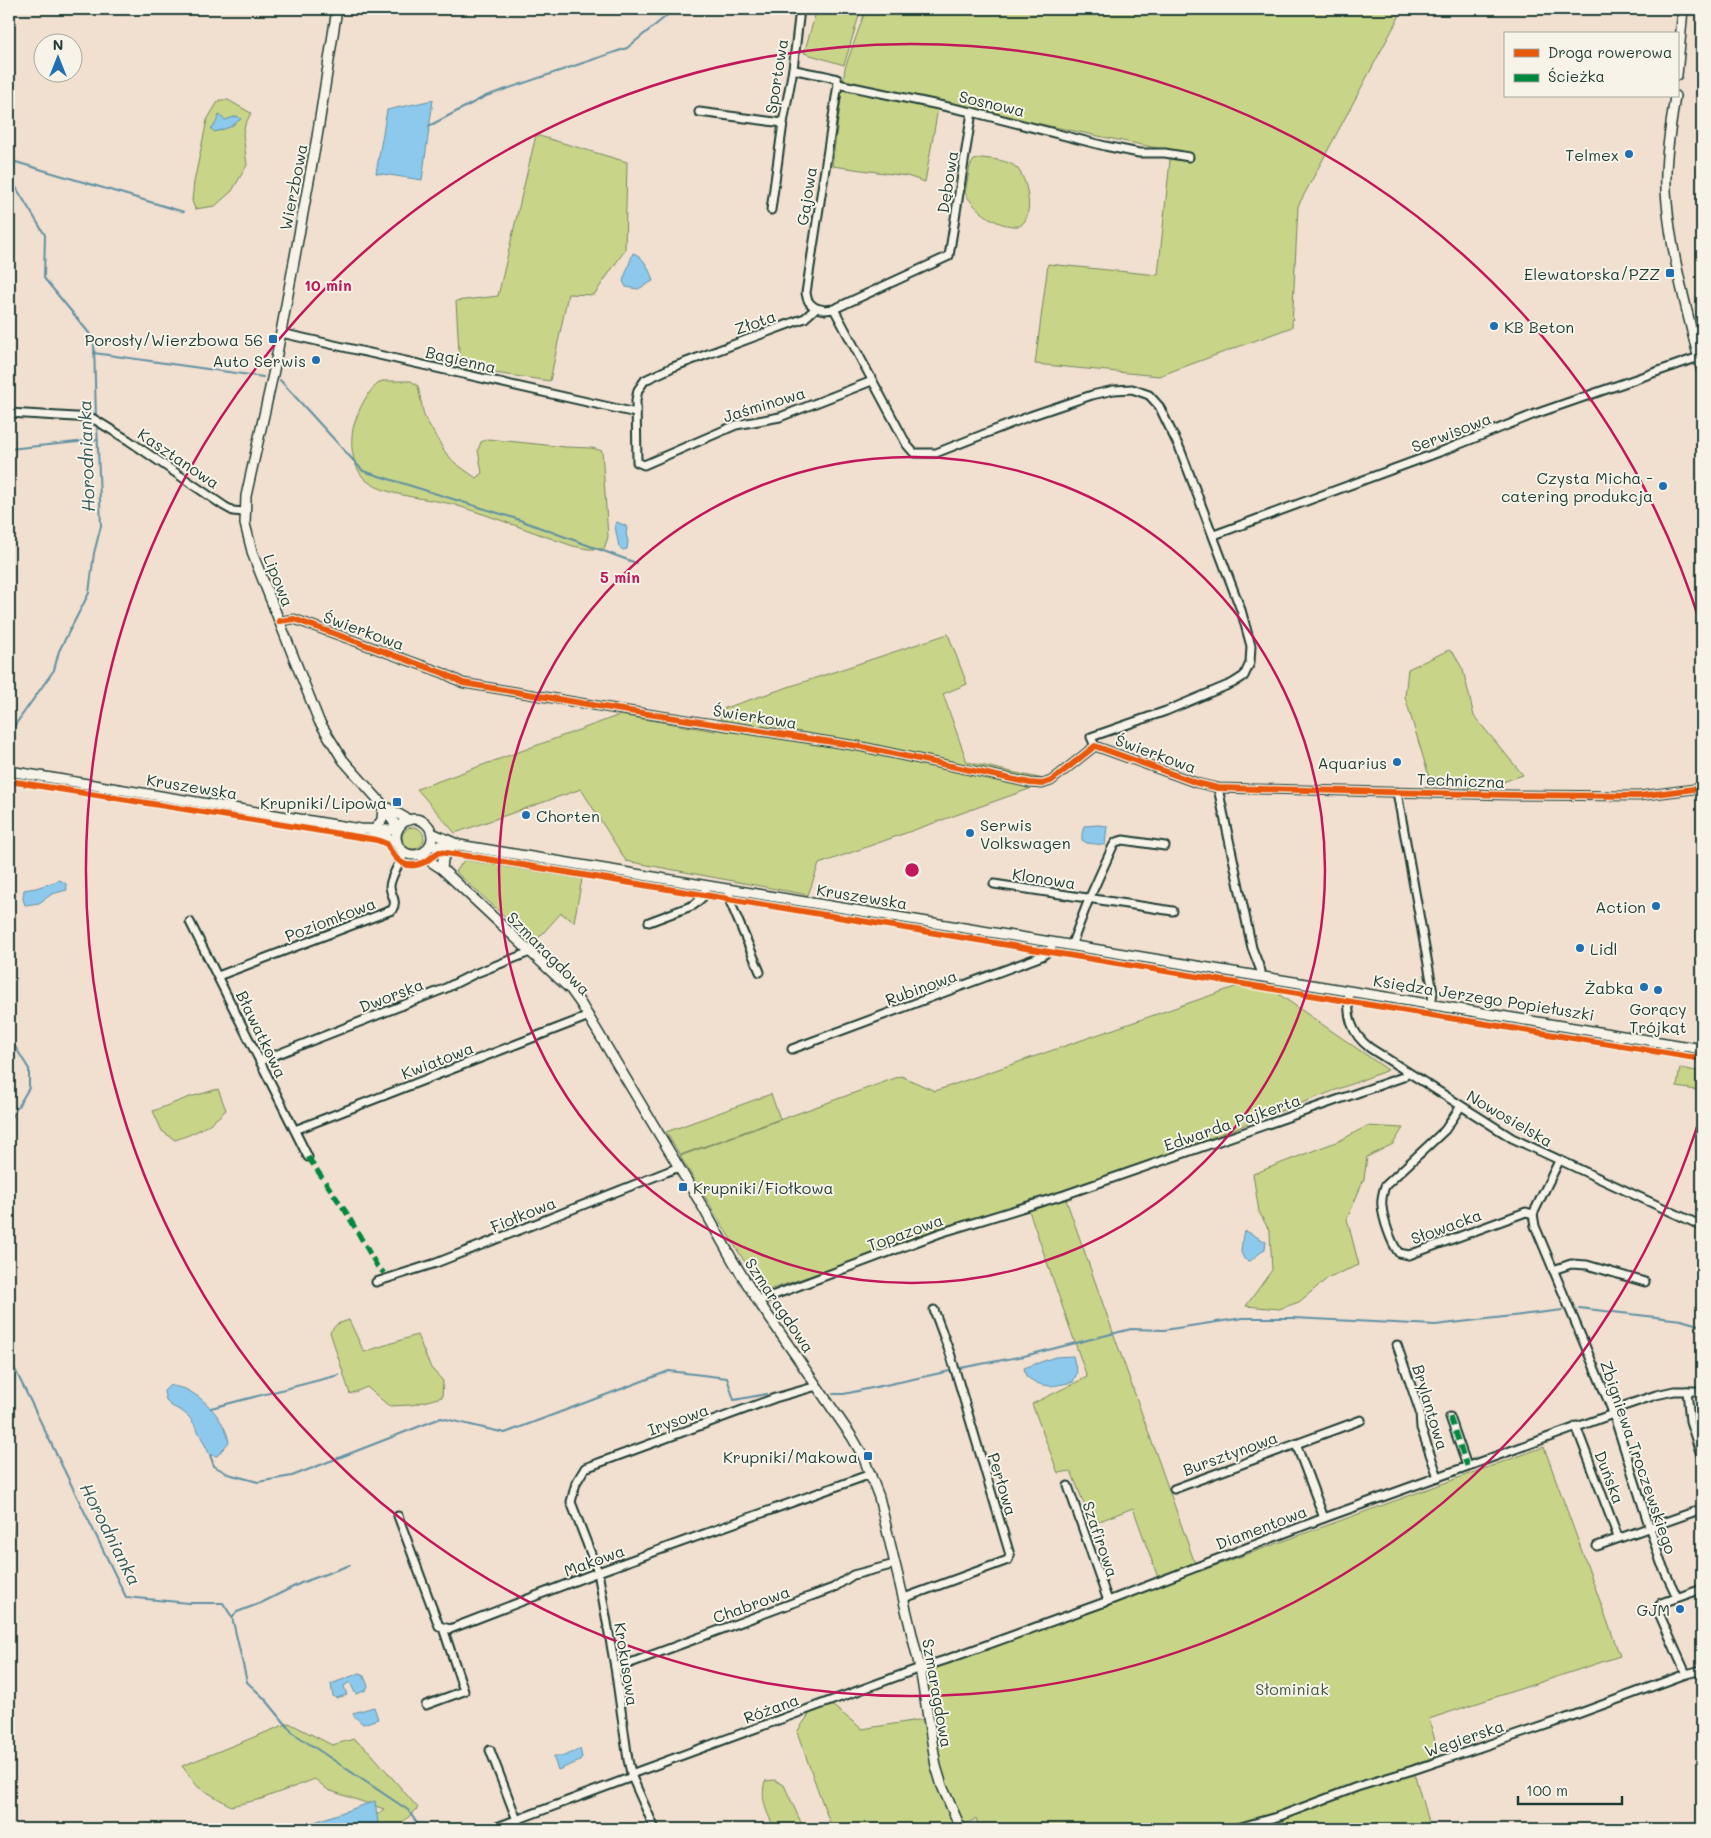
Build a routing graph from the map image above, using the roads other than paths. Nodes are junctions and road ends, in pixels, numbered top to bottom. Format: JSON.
{"nodes":[{"id":1,"x":336,"y":9,"type":"edge"},
{"id":2,"x":800,"y":9,"type":"edge"},
{"id":3,"x":1683,"y":9,"type":"edge"},
{"id":4,"x":1678,"y":64,"type":"edge"},
{"id":5,"x":793,"y":70,"type":"junction"},
{"id":6,"x":838,"y":84,"type":"junction"},
{"id":7,"x":1675,"y":98,"type":"edge"},
{"id":8,"x":699,"y":112,"type":"dead end"},
{"id":9,"x":972,"y":112,"type":"junction"},
{"id":10,"x":783,"y":123,"type":"junction"},
{"id":11,"x":1189,"y":157,"type":"dead end"},
{"id":12,"x":771,"y":210,"type":"dead end"},
{"id":13,"x":816,"y":308,"type":"junction"},
{"id":14,"x":834,"y":309,"type":"junction"},
{"id":15,"x":280,"y":332,"type":"junction"},
{"id":16,"x":1699,"y":357,"type":"junction"},
{"id":17,"x":274,"y":370,"type":"joint"},
{"id":18,"x":1702,"y":372,"type":"edge"},
{"id":19,"x":872,"y":381,"type":"junction"},
{"id":20,"x":636,"y":412,"type":"junction"},
{"id":21,"x":9,"y":413,"type":"edge"},
{"id":22,"x":638,"y":462,"type":"joint"},
{"id":23,"x":244,"y":512,"type":"junction"},
{"id":24,"x":1214,"y":536,"type":"junction"},
{"id":25,"x":279,"y":622,"type":"junction"},
{"id":26,"x":1095,"y":746,"type":"junction"},
{"id":27,"x":9,"y":771,"type":"edge"},
{"id":28,"x":1218,"y":788,"type":"junction"},
{"id":29,"x":1702,"y":788,"type":"edge"},
{"id":30,"x":1397,"y":792,"type":"junction"},
{"id":31,"x":383,"y":805,"type":"junction"},
{"id":32,"x":408,"y":820,"type":"junction"},
{"id":33,"x":398,"y":829,"type":"junction"},
{"id":34,"x":371,"y":830,"type":"junction"},
{"id":35,"x":432,"y":833,"type":"junction"},
{"id":36,"x":397,"y":842,"type":"junction"},
{"id":37,"x":455,"y":845,"type":"junction"},
{"id":38,"x":429,"y":846,"type":"junction"},
{"id":39,"x":1165,"y":846,"type":"dead end"},
{"id":40,"x":405,"y":853,"type":"junction"},
{"id":41,"x":419,"y":854,"type":"junction"},
{"id":42,"x":440,"y":868,"type":"junction"},
{"id":43,"x":994,"y":884,"type":"dead end"},
{"id":44,"x":706,"y":886,"type":"junction"},
{"id":45,"x":730,"y":890,"type":"junction"},
{"id":46,"x":1089,"y":898,"type":"junction"},
{"id":47,"x":1173,"y":911,"type":"dead end"},
{"id":48,"x":190,"y":922,"type":"dead end"},
{"id":49,"x":649,"y":922,"type":"dead end"},
{"id":50,"x":1054,"y":943,"type":"junction"},
{"id":51,"x":1071,"y":946,"type":"junction"},
{"id":52,"x":530,"y":952,"type":"junction"},
{"id":53,"x":760,"y":972,"type":"dead end"},
{"id":54,"x":218,"y":976,"type":"junction"},
{"id":55,"x":1260,"y":977,"type":"junction"},
{"id":56,"x":1349,"y":992,"type":"junction"},
{"id":57,"x":1431,"y":1005,"type":"junction"},
{"id":58,"x":589,"y":1016,"type":"junction"},
{"id":59,"x":792,"y":1049,"type":"dead end"},
{"id":60,"x":1702,"y":1049,"type":"edge"},
{"id":61,"x":260,"y":1061,"type":"junction"},
{"id":62,"x":1407,"y":1072,"type":"junction"},
{"id":63,"x":1461,"y":1106,"type":"junction"},
{"id":64,"x":295,"y":1130,"type":"junction"},
{"id":65,"x":308,"y":1157,"type":"dead end"},
{"id":66,"x":1559,"y":1161,"type":"junction"},
{"id":67,"x":679,"y":1167,"type":"junction"},
{"id":68,"x":1064,"y":1195,"type":"joint"},
{"id":69,"x":1533,"y":1214,"type":"junction"},
{"id":70,"x":1702,"y":1226,"type":"edge"},
{"id":71,"x":1554,"y":1270,"type":"junction"},
{"id":72,"x":376,"y":1282,"type":"dead end"},
{"id":73,"x":1645,"y":1282,"type":"dead end"},
{"id":74,"x":758,"y":1301,"type":"junction"},
{"id":75,"x":934,"y":1310,"type":"dead end"},
{"id":76,"x":1397,"y":1345,"type":"dead end"},
{"id":77,"x":817,"y":1386,"type":"junction"},
{"id":78,"x":1687,"y":1391,"type":"junction"},
{"id":79,"x":1702,"y":1391,"type":"edge"},
{"id":80,"x":1612,"y":1412,"type":"junction"},
{"id":81,"x":1450,"y":1417,"type":"dead end"},
{"id":82,"x":1361,"y":1420,"type":"dead end"},
{"id":83,"x":1576,"y":1426,"type":"junction"},
{"id":84,"x":1296,"y":1444,"type":"junction"},
{"id":85,"x":1702,"y":1458,"type":"edge"},
{"id":86,"x":1467,"y":1466,"type":"junction"},
{"id":87,"x":871,"y":1474,"type":"junction"},
{"id":88,"x":1438,"y":1477,"type":"junction"},
{"id":89,"x":1068,"y":1486,"type":"dead end"},
{"id":90,"x":1174,"y":1489,"type":"dead end"},
{"id":91,"x":571,"y":1502,"type":"joint"},
{"id":92,"x":1702,"y":1509,"type":"edge"},
{"id":93,"x":398,"y":1516,"type":"dead end"},
{"id":94,"x":1324,"y":1518,"type":"junction"},
{"id":95,"x":1649,"y":1528,"type":"junction"},
{"id":96,"x":1618,"y":1538,"type":"junction"},
{"id":97,"x":1597,"y":1546,"type":"dead end"},
{"id":98,"x":895,"y":1564,"type":"junction"},
{"id":99,"x":598,"y":1572,"type":"junction"},
{"id":100,"x":1702,"y":1589,"type":"edge"},
{"id":101,"x":904,"y":1598,"type":"junction"},
{"id":102,"x":1677,"y":1598,"type":"junction"},
{"id":103,"x":1108,"y":1601,"type":"junction"},
{"id":104,"x":443,"y":1628,"type":"junction"},
{"id":105,"x":615,"y":1667,"type":"junction"},
{"id":106,"x":920,"y":1668,"type":"junction"},
{"id":107,"x":1702,"y":1670,"type":"edge"},
{"id":108,"x":1686,"y":1674,"type":"junction"},
{"id":109,"x":426,"y":1705,"type":"dead end"},
{"id":110,"x":490,"y":1750,"type":"dead end"},
{"id":111,"x":631,"y":1776,"type":"junction"},
{"id":112,"x":517,"y":1820,"type":"junction"},
{"id":113,"x":497,"y":1827,"type":"dead end"},
{"id":114,"x":655,"y":1829,"type":"edge"},
{"id":115,"x":961,"y":1829,"type":"edge"},
{"id":116,"x":1234,"y":1829,"type":"edge"}],
"edges":[{"from":1,"to":15,"type":"street","name":"Wierzbowa"},
{"from":2,"to":5,"type":"street","name":"Sportowa"},
{"from":3,"to":4,"type":"street"},
{"from":5,"to":6,"type":"street","name":"Sosnowa"},
{"from":5,"to":10,"type":"street","name":"Sportowa"},
{"from":6,"to":9,"type":"street","name":"Sosnowa"},
{"from":6,"to":13,"type":"street","name":"Gajowa"},
{"from":7,"to":16,"type":"street"},
{"from":8,"to":10,"type":"street","name":"Sportowa"},
{"from":9,"to":11,"type":"street","name":"Sosnowa"},
{"from":9,"to":14,"type":"street","name":"Dębowa"},
{"from":10,"to":12,"type":"street"},
{"from":13,"to":14,"type":"street"},
{"from":13,"to":20,"type":"street","name":"Złota"},
{"from":14,"to":19,"type":"street"},
{"from":15,"to":17,"type":"street","name":"Wierzbowa"},
{"from":15,"to":20,"type":"street","name":"Bagienna"},
{"from":16,"to":18,"type":"street"},
{"from":16,"to":24,"type":"street","name":"Serwisowa"},
{"from":17,"to":23,"type":"street","name":"Lipowa"},
{"from":19,"to":22,"type":"street","name":"Jaśminowa"},
{"from":19,"to":24,"type":"street"},
{"from":20,"to":22,"type":"street","name":"Złota"},
{"from":21,"to":23,"type":"street","name":"Kasztanowa"},
{"from":23,"to":25,"type":"street","name":"Lipowa"},
{"from":24,"to":26,"type":"street"},
{"from":25,"to":26,"type":"street","name":"Świerkowa"},
{"from":25,"to":31,"type":"street","name":"Lipowa"},
{"from":26,"to":28,"type":"street","name":"Świerkowa"},
{"from":27,"to":34,"type":"street","name":"Kruszewska"},
{"from":28,"to":30,"type":"street","name":"Techniczna"},
{"from":28,"to":55,"type":"street"},
{"from":29,"to":30,"type":"street","name":"Techniczna"},
{"from":30,"to":57,"type":"street"},
{"from":31,"to":32,"type":"street","name":"Lipowa"},
{"from":31,"to":33,"type":"street","name":"Lipowa"},
{"from":31,"to":34,"type":"street"},
{"from":32,"to":33,"type":"street"},
{"from":32,"to":35,"type":"street","name":"Kruszewska"},
{"from":33,"to":34,"type":"street","name":"Kruszewska"},
{"from":33,"to":36,"type":"street"},
{"from":34,"to":36,"type":"street","name":"Kruszewska"},
{"from":35,"to":37,"type":"street","name":"Kruszewska"},
{"from":35,"to":38,"type":"street"},
{"from":36,"to":40,"type":"street"},
{"from":37,"to":38,"type":"street","name":"Kruszewska"},
{"from":37,"to":42,"type":"street"},
{"from":37,"to":44,"type":"street","name":"Kruszewska"},
{"from":38,"to":41,"type":"street"},
{"from":38,"to":42,"type":"street","name":"Szmaragdowa"},
{"from":39,"to":46,"type":"street","name":"Klonowa"},
{"from":40,"to":41,"type":"street"},
{"from":40,"to":54,"type":"street","name":"Poziomkowa"},
{"from":41,"to":42,"type":"street","name":"Szmaragdowa"},
{"from":42,"to":52,"type":"street","name":"Szmaragdowa"},
{"from":43,"to":46,"type":"street","name":"Klonowa"},
{"from":44,"to":45,"type":"street","name":"Kruszewska"},
{"from":44,"to":49,"type":"street"},
{"from":45,"to":50,"type":"street","name":"Kruszewska"},
{"from":45,"to":53,"type":"street"},
{"from":46,"to":47,"type":"street","name":"Klonowa"},
{"from":46,"to":51,"type":"street","name":"Klonowa"},
{"from":48,"to":54,"type":"street","name":"Bławatkowa"},
{"from":50,"to":51,"type":"street","name":"Kruszewska"},
{"from":50,"to":59,"type":"street","name":"Rubinowa"},
{"from":51,"to":55,"type":"street","name":"Kruszewska"},
{"from":52,"to":58,"type":"street","name":"Szmaragdowa"},
{"from":52,"to":61,"type":"street","name":"Dworska"},
{"from":54,"to":61,"type":"street","name":"Bławatkowa"},
{"from":55,"to":56,"type":"street","name":"Księdza Jerzego Popiełuszki"},
{"from":56,"to":57,"type":"street","name":"Księdza Jerzego Popiełuszki"},
{"from":56,"to":62,"type":"street","name":"Nowosielska"},
{"from":57,"to":60,"type":"street","name":"Księdza Jerzego Popiełuszki"},
{"from":58,"to":64,"type":"street","name":"Kwiatowa"},
{"from":58,"to":67,"type":"street","name":"Szmaragdowa"},
{"from":61,"to":64,"type":"street","name":"Bławatkowa"},
{"from":62,"to":63,"type":"street","name":"Nowosielska"},
{"from":62,"to":68,"type":"street","name":"Edwarda Pajkerta"},
{"from":63,"to":66,"type":"street","name":"Nowosielska"},
{"from":63,"to":69,"type":"street","name":"Słowacka"},
{"from":64,"to":65,"type":"street","name":"Bławatkowa"},
{"from":66,"to":69,"type":"street"},
{"from":66,"to":70,"type":"street","name":"Nowosielska"},
{"from":67,"to":72,"type":"street","name":"Fiołkowa"},
{"from":67,"to":74,"type":"street","name":"Szmaragdowa"},
{"from":68,"to":74,"type":"street","name":"Topazowa"},
{"from":69,"to":71,"type":"street","name":"Zbigniewa Troczewskiego"},
{"from":71,"to":73,"type":"street"},
{"from":71,"to":80,"type":"street","name":"Zbigniewa Troczewskiego"},
{"from":74,"to":77,"type":"street","name":"Szmaragdowa"},
{"from":75,"to":101,"type":"street","name":"Perłowa"},
{"from":76,"to":88,"type":"street","name":"Brylantowa"},
{"from":77,"to":87,"type":"street","name":"Szmaragdowa"},
{"from":77,"to":91,"type":"street","name":"Irysowa"},
{"from":78,"to":79,"type":"street","name":"Diamentowa"},
{"from":78,"to":80,"type":"street","name":"Diamentowa"},
{"from":78,"to":85,"type":"street"},
{"from":80,"to":83,"type":"street","name":"Diamentowa"},
{"from":80,"to":95,"type":"street","name":"Zbigniewa Troczewskiego"},
{"from":81,"to":86,"type":"street"},
{"from":82,"to":84,"type":"street","name":"Bursztynowa"},
{"from":83,"to":86,"type":"street","name":"Diamentowa"},
{"from":83,"to":96,"type":"street","name":"Duńska"},
{"from":84,"to":90,"type":"street","name":"Bursztynowa"},
{"from":84,"to":94,"type":"street","name":"Bursztynowa"},
{"from":86,"to":88,"type":"street","name":"Diamentowa"},
{"from":87,"to":98,"type":"street","name":"Szmaragdowa"},
{"from":87,"to":99,"type":"street","name":"Makowa"},
{"from":88,"to":94,"type":"street","name":"Diamentowa"},
{"from":89,"to":103,"type":"street","name":"Szafirowa"},
{"from":91,"to":99,"type":"street","name":"Krokusowa"},
{"from":92,"to":95,"type":"street"},
{"from":93,"to":104,"type":"street"},
{"from":94,"to":103,"type":"street","name":"Diamentowa"},
{"from":95,"to":96,"type":"street"},
{"from":95,"to":102,"type":"street","name":"Zbigniewa Troczewskiego"},
{"from":96,"to":97,"type":"street"},
{"from":98,"to":101,"type":"street","name":"Szmaragdowa"},
{"from":98,"to":105,"type":"street","name":"Chabrowa"},
{"from":99,"to":104,"type":"street","name":"Makowa"},
{"from":99,"to":105,"type":"street","name":"Krokusowa"},
{"from":100,"to":102,"type":"street"},
{"from":101,"to":106,"type":"street","name":"Szmaragdowa"},
{"from":102,"to":108,"type":"street"},
{"from":103,"to":106,"type":"street","name":"Diamentowa"},
{"from":104,"to":109,"type":"street"},
{"from":105,"to":111,"type":"street","name":"Krokusowa"},
{"from":106,"to":111,"type":"street","name":"Różana"},
{"from":106,"to":115,"type":"street","name":"Szmaragdowa"},
{"from":107,"to":108,"type":"street","name":"Węgierska"},
{"from":108,"to":116,"type":"street","name":"Węgierska"},
{"from":110,"to":112,"type":"street"},
{"from":111,"to":112,"type":"street","name":"Różana"},
{"from":111,"to":114,"type":"street","name":"Krokusowa"},
{"from":112,"to":113,"type":"street","name":"Różana"}]}
